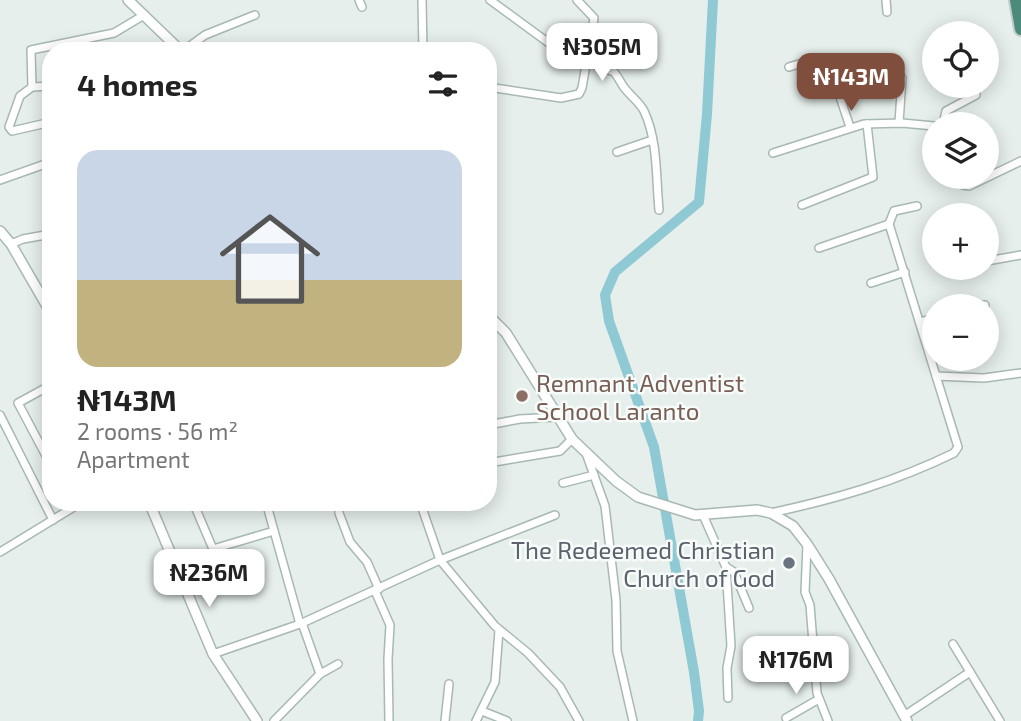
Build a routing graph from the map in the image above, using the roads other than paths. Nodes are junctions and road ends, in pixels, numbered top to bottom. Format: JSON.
{"nodes":[{"id":1,"x":128,"y":0,"type":"edge"},
{"id":2,"x":422,"y":0,"type":"edge"},
{"id":3,"x":490,"y":0,"type":"edge"},
{"id":4,"x":577,"y":0,"type":"edge"},
{"id":5,"x":886,"y":0,"type":"edge"},
{"id":6,"x":1016,"y":0,"type":"edge"},
{"id":7,"x":887,"y":12,"type":"dead end"},
{"id":8,"x":144,"y":15,"type":"junction"},
{"id":9,"x":255,"y":15,"type":"dead end"},
{"id":10,"x":1021,"y":29,"type":"edge"},
{"id":11,"x":70,"y":42,"type":"edge"},
{"id":12,"x":172,"y":42,"type":"edge"},
{"id":13,"x":195,"y":42,"type":"edge"},
{"id":14,"x":423,"y":42,"type":"edge"},
{"id":15,"x":42,"y":48,"type":"edge"},
{"id":16,"x":586,"y":61,"type":"junction"},
{"id":17,"x":789,"y":67,"type":"dead end"},
{"id":18,"x":835,"y":82,"type":"dead end"},
{"id":19,"x":42,"y":86,"type":"edge"},
{"id":20,"x":32,"y":87,"type":"junction"},
{"id":21,"x":497,"y":88,"type":"edge"},
{"id":22,"x":970,"y":98,"type":"edge"},
{"id":23,"x":946,"y":112,"type":"edge"},
{"id":24,"x":900,"y":123,"type":"junction"},
{"id":25,"x":42,"y":124,"type":"edge"},
{"id":26,"x":867,"y":124,"type":"junction"},
{"id":27,"x":922,"y":125,"type":"edge"},
{"id":28,"x":850,"y":127,"type":"junction"},
{"id":29,"x":652,"y":140,"type":"junction"},
{"id":30,"x":617,"y":152,"type":"dead end"},
{"id":31,"x":773,"y":153,"type":"dead end"},
{"id":32,"x":1021,"y":161,"type":"edge"},
{"id":33,"x":42,"y":165,"type":"edge"},
{"id":34,"x":999,"y":172,"type":"edge"},
{"id":35,"x":0,"y":180,"type":"edge"},
{"id":36,"x":802,"y":205,"type":"dead end"},
{"id":37,"x":917,"y":206,"type":"dead end"},
{"id":38,"x":659,"y":210,"type":"dead end"},
{"id":39,"x":888,"y":224,"type":"junction"},
{"id":40,"x":0,"y":231,"type":"edge"},
{"id":41,"x":42,"y":236,"type":"edge"},
{"id":42,"x":11,"y":244,"type":"junction"},
{"id":43,"x":819,"y":248,"type":"dead end"},
{"id":44,"x":1021,"y":255,"type":"edge"},
{"id":45,"x":999,"y":259,"type":"edge"},
{"id":46,"x":905,"y":272,"type":"junction"},
{"id":47,"x":871,"y":283,"type":"dead end"},
{"id":48,"x":42,"y":297,"type":"edge"},
{"id":49,"x":920,"y":322,"type":"joint"},
{"id":50,"x":497,"y":324,"type":"edge"},
{"id":51,"x":1021,"y":373,"type":"edge"},
{"id":52,"x":936,"y":376,"type":"junction"},
{"id":53,"x":42,"y":389,"type":"edge"},
{"id":54,"x":0,"y":415,"type":"edge"},
{"id":55,"x":557,"y":417,"type":"junction"},
{"id":56,"x":497,"y":423,"type":"edge"},
{"id":57,"x":572,"y":439,"type":"junction"},
{"id":58,"x":42,"y":441,"type":"edge"},
{"id":59,"x":586,"y":453,"type":"junction"},
{"id":60,"x":497,"y":462,"type":"edge"},
{"id":61,"x":594,"y":475,"type":"junction"},
{"id":62,"x":563,"y":483,"type":"dead end"},
{"id":63,"x":42,"y":490,"type":"edge"},
{"id":64,"x":50,"y":511,"type":"edge"},
{"id":65,"x":68,"y":511,"type":"edge"},
{"id":66,"x":153,"y":511,"type":"edge"},
{"id":67,"x":197,"y":511,"type":"edge"},
{"id":68,"x":268,"y":511,"type":"edge"},
{"id":69,"x":423,"y":511,"type":"edge"},
{"id":70,"x":339,"y":513,"type":"dead end"},
{"id":71,"x":771,"y":513,"type":"junction"},
{"id":72,"x":555,"y":515,"type":"dead end"},
{"id":73,"x":703,"y":515,"type":"junction"},
{"id":74,"x":53,"y":520,"type":"junction"},
{"id":75,"x":274,"y":531,"type":"junction"},
{"id":76,"x":807,"y":544,"type":"junction"},
{"id":77,"x":0,"y":552,"type":"edge"},
{"id":78,"x":440,"y":560,"type":"junction"},
{"id":79,"x":726,"y":567,"type":"junction"},
{"id":80,"x":377,"y":590,"type":"junction"},
{"id":81,"x":749,"y":608,"type":"dead end"},
{"id":82,"x":301,"y":623,"type":"junction"},
{"id":83,"x":499,"y":630,"type":"junction"},
{"id":84,"x":953,"y":644,"type":"dead end"},
{"id":85,"x":213,"y":654,"type":"junction"},
{"id":86,"x":338,"y":664,"type":"dead end"},
{"id":87,"x":970,"y":672,"type":"junction"},
{"id":88,"x":320,"y":674,"type":"junction"},
{"id":89,"x":449,"y":684,"type":"dead end"},
{"id":90,"x":728,"y":698,"type":"dead end"},
{"id":91,"x":819,"y":699,"type":"junction"},
{"id":92,"x":482,"y":711,"type":"junction"},
{"id":93,"x":786,"y":718,"type":"dead end"},
{"id":94,"x":905,"y":718,"type":"edge"},
{"id":95,"x":257,"y":721,"type":"edge"},
{"id":96,"x":274,"y":721,"type":"edge"},
{"id":97,"x":389,"y":721,"type":"edge"},
{"id":98,"x":446,"y":721,"type":"edge"},
{"id":99,"x":476,"y":721,"type":"edge"},
{"id":100,"x":507,"y":721,"type":"edge"},
{"id":101,"x":579,"y":721,"type":"edge"},
{"id":102,"x":633,"y":721,"type":"edge"},
{"id":103,"x":828,"y":721,"type":"edge"},
{"id":104,"x":1000,"y":721,"type":"edge"}],
"edges":[{"from":1,"to":8,"type":"street"},
{"from":2,"to":14,"type":"street"},
{"from":3,"to":16,"type":"street"},
{"from":4,"to":16,"type":"street"},
{"from":5,"to":7,"type":"street"},
{"from":6,"to":10,"type":"highway"},
{"from":8,"to":11,"type":"street"},
{"from":8,"to":12,"type":"street"},
{"from":9,"to":13,"type":"street"},
{"from":15,"to":20,"type":"street"},
{"from":16,"to":21,"type":"street"},
{"from":16,"to":29,"type":"street"},
{"from":17,"to":24,"type":"street"},
{"from":18,"to":28,"type":"street"},
{"from":19,"to":20,"type":"street"},
{"from":20,"to":25,"type":"street"},
{"from":22,"to":23,"type":"street"},
{"from":24,"to":26,"type":"street"},
{"from":24,"to":27,"type":"street"},
{"from":26,"to":28,"type":"street"},
{"from":26,"to":36,"type":"street"},
{"from":28,"to":31,"type":"street"},
{"from":29,"to":30,"type":"street"},
{"from":29,"to":38,"type":"street"},
{"from":32,"to":34,"type":"street"},
{"from":33,"to":35,"type":"street"},
{"from":37,"to":39,"type":"street"},
{"from":39,"to":43,"type":"street"},
{"from":39,"to":46,"type":"street"},
{"from":40,"to":42,"type":"street"},
{"from":41,"to":42,"type":"street"},
{"from":42,"to":48,"type":"street"},
{"from":44,"to":45,"type":"street"},
{"from":46,"to":47,"type":"street"},
{"from":46,"to":49,"type":"street"},
{"from":49,"to":52,"type":"street"},
{"from":50,"to":55,"type":"street"},
{"from":51,"to":52,"type":"street"},
{"from":52,"to":71,"type":"street"},
{"from":53,"to":58,"type":"street"},
{"from":54,"to":63,"type":"street"},
{"from":55,"to":56,"type":"street"},
{"from":55,"to":57,"type":"street"},
{"from":57,"to":59,"type":"street"},
{"from":57,"to":60,"type":"street"},
{"from":59,"to":61,"type":"street"},
{"from":59,"to":73,"type":"street"},
{"from":61,"to":62,"type":"street"},
{"from":61,"to":102,"type":"street"},
{"from":64,"to":74,"type":"street"},
{"from":65,"to":74,"type":"street"},
{"from":66,"to":85,"type":"street"},
{"from":67,"to":75,"type":"street"},
{"from":68,"to":75,"type":"street"},
{"from":69,"to":78,"type":"street"},
{"from":70,"to":80,"type":"street"},
{"from":71,"to":73,"type":"street"},
{"from":71,"to":76,"type":"street"},
{"from":72,"to":78,"type":"street"},
{"from":73,"to":79,"type":"street"},
{"from":74,"to":77,"type":"street"},
{"from":75,"to":82,"type":"street"},
{"from":76,"to":91,"type":"street"},
{"from":76,"to":94,"type":"street"},
{"from":78,"to":80,"type":"street"},
{"from":78,"to":83,"type":"street"},
{"from":79,"to":81,"type":"street"},
{"from":79,"to":90,"type":"street"},
{"from":80,"to":82,"type":"street"},
{"from":80,"to":97,"type":"street"},
{"from":82,"to":85,"type":"street"},
{"from":82,"to":88,"type":"street"},
{"from":83,"to":92,"type":"street"},
{"from":83,"to":101,"type":"street"},
{"from":84,"to":87,"type":"street"},
{"from":85,"to":95,"type":"street"},
{"from":86,"to":88,"type":"street"},
{"from":87,"to":94,"type":"street"},
{"from":87,"to":104,"type":"street"},
{"from":88,"to":96,"type":"street"},
{"from":89,"to":98,"type":"street"},
{"from":91,"to":93,"type":"street"},
{"from":91,"to":103,"type":"street"},
{"from":92,"to":99,"type":"street"},
{"from":92,"to":100,"type":"street"}]}
